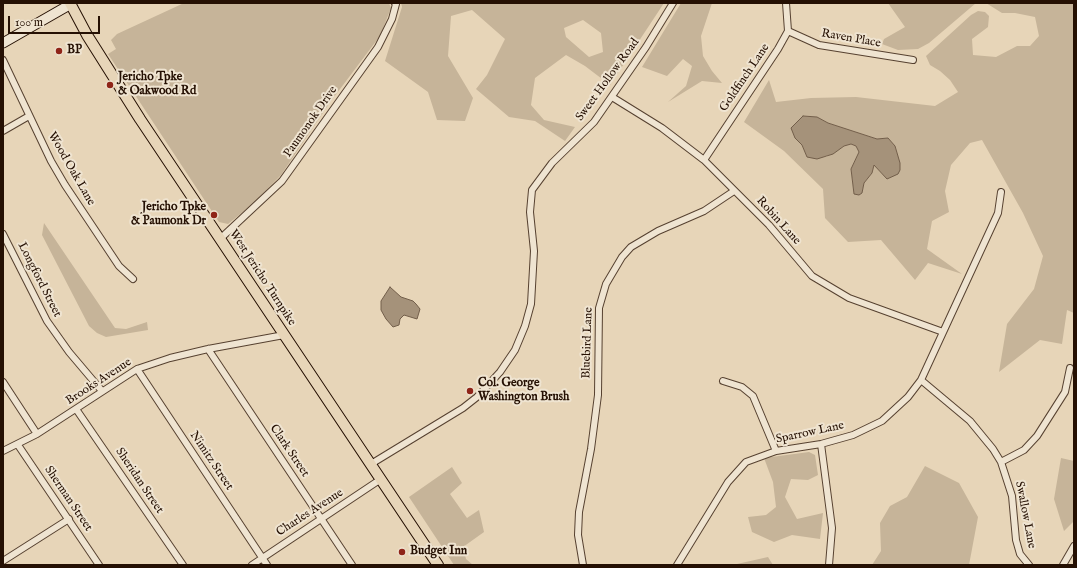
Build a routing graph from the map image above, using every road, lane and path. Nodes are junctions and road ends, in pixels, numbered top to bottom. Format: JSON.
{"nodes":[{"id":1,"x":395,"y":3,"type":"edge"},
{"id":2,"x":673,"y":3,"type":"edge"},
{"id":3,"x":786,"y":3,"type":"edge"},
{"id":4,"x":70,"y":4,"type":"edge"},
{"id":5,"x":788,"y":31,"type":"junction"},
{"id":6,"x":3,"y":43,"type":"edge"},
{"id":7,"x":3,"y":60,"type":"edge"},
{"id":8,"x":913,"y":60,"type":"dead end"},
{"id":9,"x":612,"y":97,"type":"junction"},
{"id":10,"x":30,"y":116,"type":"junction"},
{"id":11,"x":3,"y":132,"type":"edge"},
{"id":12,"x":704,"y":160,"type":"junction"},
{"id":13,"x":734,"y":191,"type":"junction"},
{"id":14,"x":1001,"y":192,"type":"dead end"},
{"id":15,"x":4,"y":238,"type":"edge"},
{"id":16,"x":221,"y":238,"type":"junction"},
{"id":17,"x":134,"y":279,"type":"dead end"},
{"id":18,"x":943,"y":332,"type":"junction"},
{"id":19,"x":284,"y":335,"type":"junction"},
{"id":20,"x":208,"y":349,"type":"junction"},
{"id":21,"x":1070,"y":368,"type":"dead end"},
{"id":22,"x":137,"y":369,"type":"junction"},
{"id":23,"x":921,"y":380,"type":"junction"},
{"id":24,"x":723,"y":381,"type":"dead end"},
{"id":25,"x":3,"y":382,"type":"edge"},
{"id":26,"x":102,"y":391,"type":"junction"},
{"id":27,"x":76,"y":409,"type":"junction"},
{"id":28,"x":37,"y":434,"type":"junction"},
{"id":29,"x":821,"y":444,"type":"junction"},
{"id":30,"x":18,"y":445,"type":"junction"},
{"id":31,"x":3,"y":451,"type":"edge"},
{"id":32,"x":776,"y":451,"type":"junction"},
{"id":33,"x":1001,"y":462,"type":"junction"},
{"id":34,"x":371,"y":464,"type":"junction"},
{"id":35,"x":381,"y":479,"type":"junction"},
{"id":36,"x":69,"y":519,"type":"junction"},
{"id":37,"x":322,"y":519,"type":"junction"},
{"id":38,"x":1073,"y":550,"type":"edge"},
{"id":39,"x":263,"y":558,"type":"junction"},
{"id":40,"x":3,"y":561,"type":"edge"},
{"id":41,"x":99,"y":565,"type":"edge"},
{"id":42,"x":183,"y":565,"type":"edge"},
{"id":43,"x":252,"y":565,"type":"edge"},
{"id":44,"x":268,"y":565,"type":"edge"},
{"id":45,"x":352,"y":565,"type":"edge"},
{"id":46,"x":438,"y":565,"type":"edge"},
{"id":47,"x":583,"y":565,"type":"edge"},
{"id":48,"x":677,"y":565,"type":"edge"},
{"id":49,"x":829,"y":565,"type":"edge"},
{"id":50,"x":1029,"y":565,"type":"edge"},
{"id":51,"x":1062,"y":565,"type":"edge"}],
"edges":[{"from":1,"to":16,"type":"street","name":"Paumonok Drive"},
{"from":2,"to":9,"type":"street","name":"Sweet Hollow Road"},
{"from":3,"to":5,"type":"street"},
{"from":4,"to":6,"type":"main road"},
{"from":4,"to":16,"type":"main road","name":"West Jericho Turnpike"},
{"from":5,"to":8,"type":"street","name":"Raven Place"},
{"from":5,"to":12,"type":"street","name":"Goldfinch Lane"},
{"from":7,"to":10,"type":"street","name":"Wood Oak Lane"},
{"from":9,"to":12,"type":"street","name":"Robin Lane"},
{"from":9,"to":34,"type":"street","name":"Sweet Hollow Road"},
{"from":10,"to":11,"type":"street"},
{"from":10,"to":17,"type":"street","name":"Wood Oak Lane"},
{"from":12,"to":13,"type":"street","name":"Robin Lane"},
{"from":13,"to":18,"type":"street","name":"Robin Lane"},
{"from":13,"to":47,"type":"street","name":"Bluebird Lane"},
{"from":14,"to":18,"type":"street","name":"Sparrow Lane"},
{"from":15,"to":26,"type":"street","name":"Longford Street"},
{"from":16,"to":19,"type":"main road","name":"West Jericho Turnpike"},
{"from":18,"to":23,"type":"street","name":"Sparrow Lane"},
{"from":19,"to":20,"type":"street","name":"Brooks Avenue"},
{"from":19,"to":34,"type":"main road","name":"West Jericho Turnpike"},
{"from":20,"to":22,"type":"street","name":"Brooks Avenue"},
{"from":20,"to":37,"type":"street","name":"Clark Street"},
{"from":21,"to":33,"type":"street"},
{"from":22,"to":26,"type":"street","name":"Brooks Avenue"},
{"from":22,"to":39,"type":"street","name":"Nimitz Street"},
{"from":23,"to":29,"type":"street","name":"Sparrow Lane"},
{"from":23,"to":33,"type":"street","name":"Swallow Lane"},
{"from":24,"to":32,"type":"street"},
{"from":25,"to":28,"type":"street"},
{"from":26,"to":27,"type":"street","name":"Brooks Avenue"},
{"from":27,"to":28,"type":"street","name":"Brooks Avenue"},
{"from":27,"to":42,"type":"street","name":"Sheridan Street"},
{"from":28,"to":30,"type":"street","name":"Brooks Avenue"},
{"from":29,"to":32,"type":"street","name":"Sparrow Lane"},
{"from":29,"to":49,"type":"street"},
{"from":30,"to":31,"type":"street","name":"Brooks Avenue"},
{"from":30,"to":36,"type":"street","name":"Sherman Street"},
{"from":32,"to":48,"type":"street","name":"Sparrow Lane"},
{"from":33,"to":50,"type":"street","name":"Swallow Lane"},
{"from":34,"to":35,"type":"main road","name":"West Jericho Turnpike"},
{"from":35,"to":37,"type":"street","name":"Charles Avenue"},
{"from":35,"to":46,"type":"main road","name":"West Jericho Turnpike"},
{"from":36,"to":40,"type":"street"},
{"from":36,"to":41,"type":"street","name":"Sherman Street"},
{"from":37,"to":39,"type":"street","name":"Charles Avenue"},
{"from":37,"to":45,"type":"street","name":"Clark Street"},
{"from":38,"to":51,"type":"street"},
{"from":39,"to":43,"type":"street","name":"Charles Avenue"},
{"from":39,"to":44,"type":"street","name":"Nimitz Street"}]}
